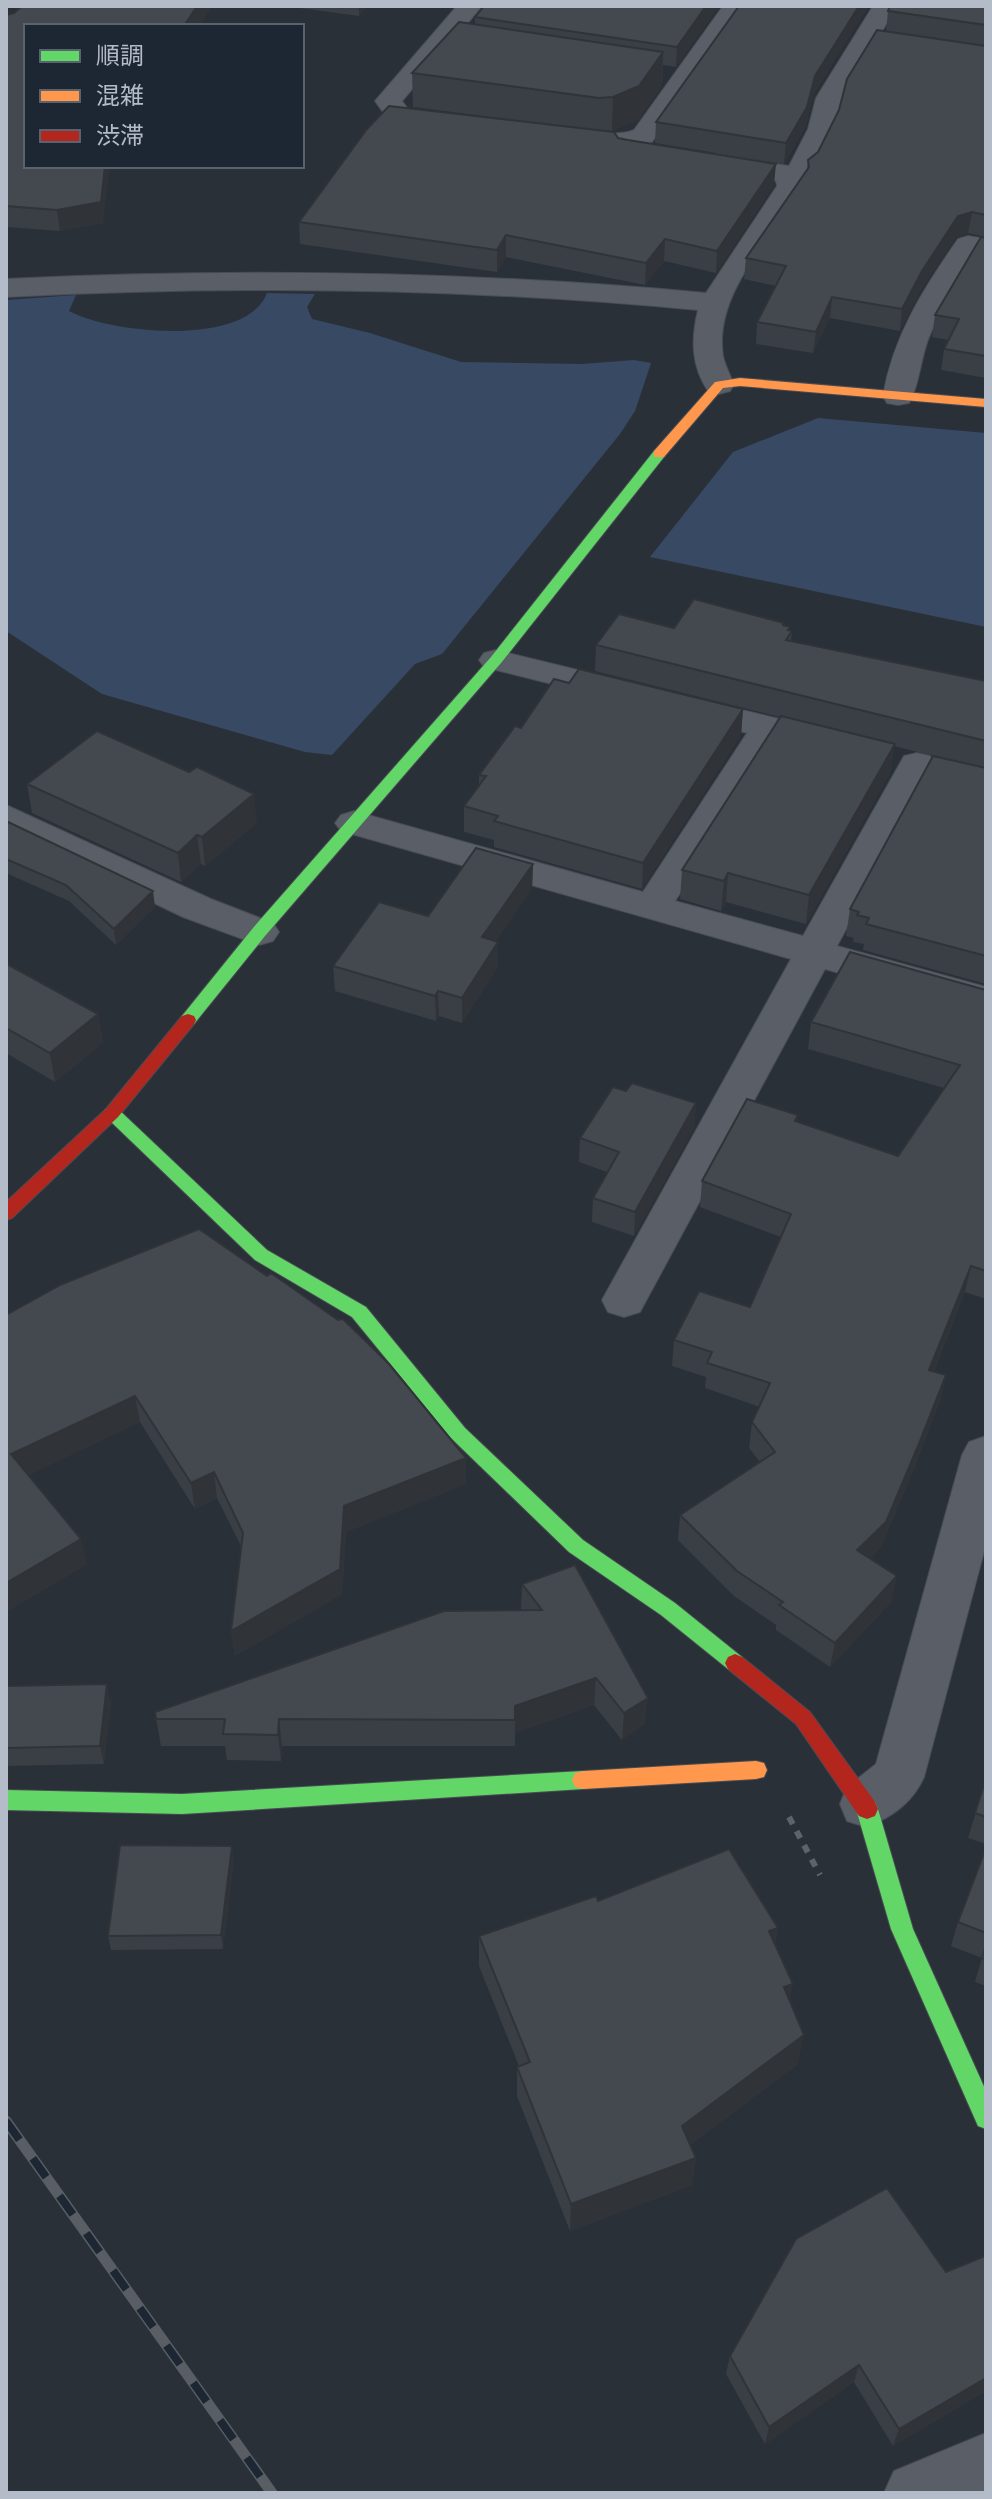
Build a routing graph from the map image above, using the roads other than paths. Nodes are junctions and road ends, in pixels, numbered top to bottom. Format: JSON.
{"nodes":[{"id":1,"x":470,"y":6,"type":"edge"},
{"id":2,"x":736,"y":6,"type":"edge"},
{"id":3,"x":885,"y":6,"type":"edge"},
{"id":4,"x":865,"y":38,"type":"junction"},
{"id":5,"x":439,"y":42,"type":"junction"},
{"id":6,"x":895,"y":42,"type":"edge"},
{"id":7,"x":470,"y":46,"type":"edge"},
{"id":8,"x":653,"y":74,"type":"edge"},
{"id":9,"x":684,"y":79,"type":"junction"},
{"id":10,"x":476,"y":127,"type":"edge"},
{"id":11,"x":552,"y":137,"type":"edge"},
{"id":12,"x":623,"y":143,"type":"junction"},
{"id":13,"x":659,"y":154,"type":"edge"},
{"id":14,"x":691,"y":158,"type":"edge"},
{"id":15,"x":787,"y":175,"type":"junction"},
{"id":16,"x":986,"y":248,"type":"edge"},
{"id":17,"x":6,"y":288,"type":"edge"},
{"id":18,"x":716,"y":303,"type":"junction"},
{"id":19,"x":719,"y":385,"type":"junction"},
{"id":20,"x":898,"y":396,"type":"junction"},
{"id":21,"x":986,"y":403,"type":"edge"},
{"id":22,"x":496,"y":660,"type":"junction"},
{"id":23,"x":769,"y":726,"type":"junction"},
{"id":24,"x":354,"y":823,"type":"junction"},
{"id":25,"x":16,"y":833,"type":"edge"},
{"id":26,"x":652,"y":907,"type":"junction"},
{"id":27,"x":259,"y":932,"type":"junction"},
{"id":28,"x":813,"y":953,"type":"junction"},
{"id":29,"x":986,"y":1001,"type":"edge"},
{"id":30,"x":112,"y":1113,"type":"junction"},
{"id":31,"x":6,"y":1213,"type":"edge"},
{"id":32,"x":624,"y":1300,"type":"dead end"},
{"id":33,"x":986,"y":1455,"type":"edge"},
{"id":34,"x":756,"y":1770,"type":"dead end"},
{"id":35,"x":6,"y":1800,"type":"edge"},
{"id":36,"x":866,"y":1804,"type":"junction"},
{"id":37,"x":986,"y":2118,"type":"edge"},
{"id":38,"x":986,"y":2464,"type":"edge"},
{"id":39,"x":916,"y":2493,"type":"edge"}],
"edges":[{"from":1,"to":5,"type":"street"},
{"from":2,"to":9,"type":"street"},
{"from":3,"to":4,"type":"street"},
{"from":4,"to":6,"type":"street"},
{"from":4,"to":15,"type":"street"},
{"from":5,"to":7,"type":"street"},
{"from":5,"to":10,"type":"street"},
{"from":8,"to":9,"type":"street"},
{"from":9,"to":12,"type":"street"},
{"from":11,"to":12,"type":"street"},
{"from":12,"to":13,"type":"street"},
{"from":14,"to":15,"type":"street"},
{"from":15,"to":18,"type":"street"},
{"from":16,"to":20,"type":"street"},
{"from":17,"to":18,"type":"street"},
{"from":18,"to":19,"type":"street"},
{"from":19,"to":20,"type":"street"},
{"from":19,"to":22,"type":"street"},
{"from":20,"to":21,"type":"street"},
{"from":22,"to":23,"type":"street"},
{"from":22,"to":24,"type":"street"},
{"from":23,"to":26,"type":"street"},
{"from":23,"to":28,"type":"street"},
{"from":24,"to":26,"type":"street"},
{"from":24,"to":27,"type":"street"},
{"from":25,"to":27,"type":"street"},
{"from":26,"to":28,"type":"street"},
{"from":27,"to":30,"type":"street"},
{"from":28,"to":29,"type":"street"},
{"from":28,"to":32,"type":"street"},
{"from":30,"to":31,"type":"street"},
{"from":30,"to":36,"type":"street"},
{"from":33,"to":36,"type":"street"},
{"from":34,"to":35,"type":"street"},
{"from":36,"to":37,"type":"street"},
{"from":38,"to":39,"type":"street"}]}
